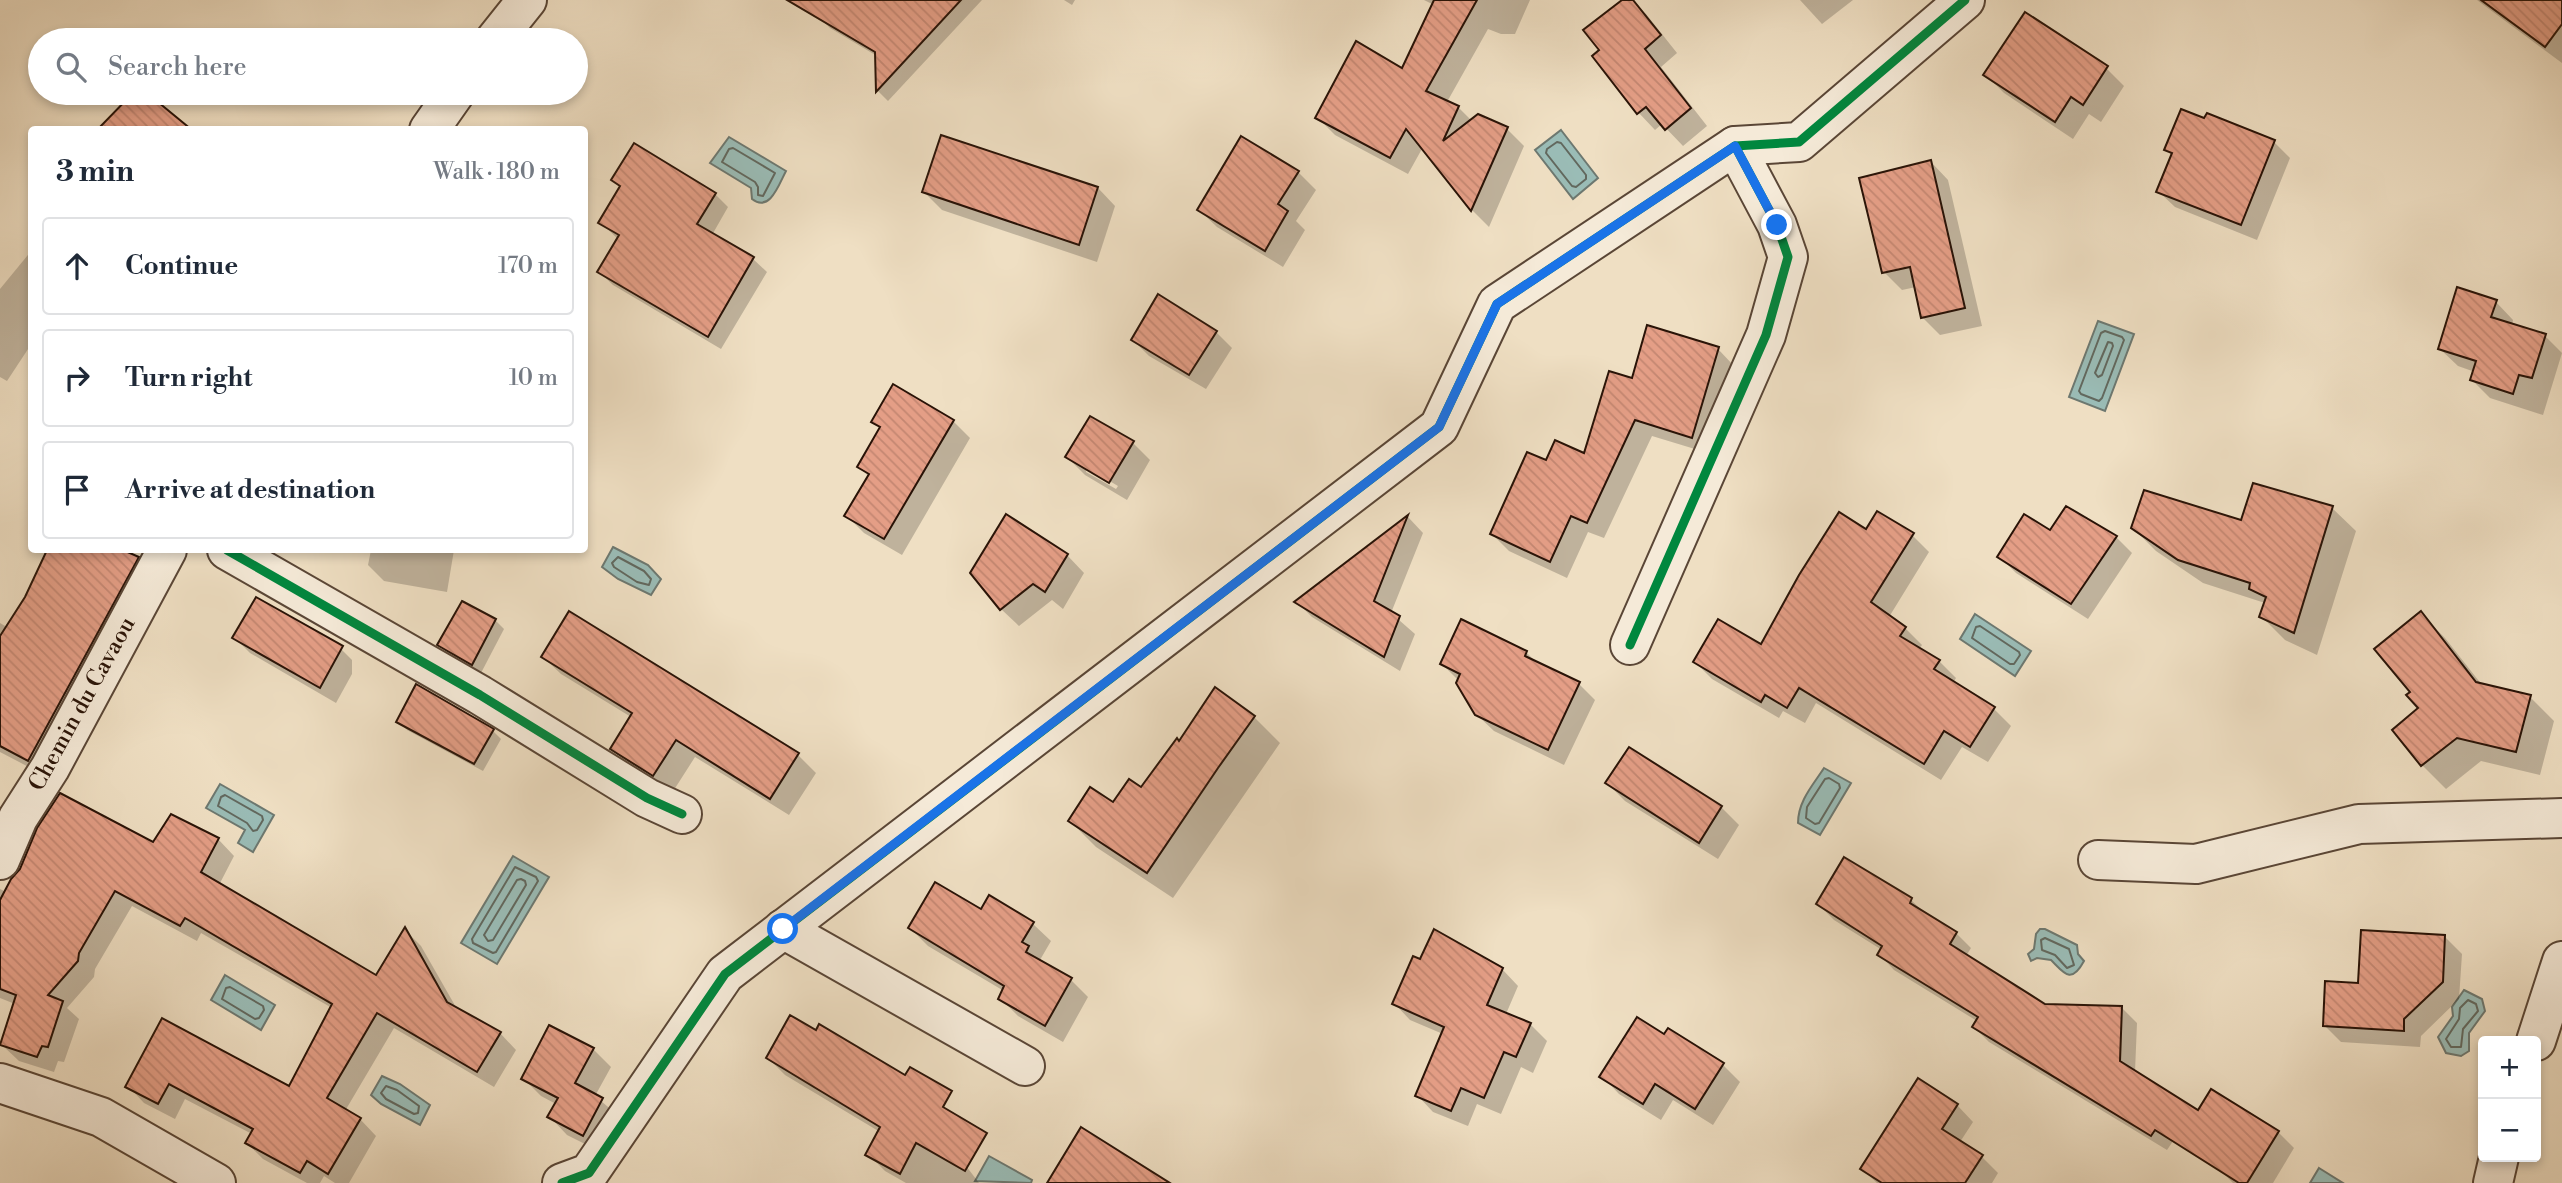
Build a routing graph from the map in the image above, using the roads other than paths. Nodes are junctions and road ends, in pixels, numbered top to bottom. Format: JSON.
{"nodes":[{"id":1,"x":527,"y":0,"type":"edge"},
{"id":2,"x":1965,"y":0,"type":"edge"},
{"id":3,"x":505,"y":28,"type":"edge"},
{"id":4,"x":447,"y":105,"type":"edge"},
{"id":5,"x":432,"y":126,"type":"edge"},
{"id":6,"x":1735,"y":146,"type":"junction"},
{"id":7,"x":165,"y":553,"type":"edge"},
{"id":8,"x":232,"y":553,"type":"edge"},
{"id":9,"x":1630,"y":645,"type":"dead end"},
{"id":10,"x":682,"y":814,"type":"dead end"},
{"id":11,"x":2562,"y":818,"type":"edge"},
{"id":12,"x":0,"y":860,"type":"edge"},
{"id":13,"x":2098,"y":860,"type":"dead end"},
{"id":14,"x":783,"y":929,"type":"junction"},
{"id":15,"x":2562,"y":961,"type":"edge"},
{"id":16,"x":2538,"y":1036,"type":"edge"},
{"id":17,"x":1026,"y":1066,"type":"dead end"},
{"id":18,"x":0,"y":1083,"type":"edge"},
{"id":19,"x":2499,"y":1162,"type":"edge"},
{"id":20,"x":216,"y":1183,"type":"edge"},
{"id":21,"x":562,"y":1183,"type":"edge"},
{"id":22,"x":2493,"y":1183,"type":"edge"}],
"edges":[{"from":1,"to":3,"type":"street"},
{"from":2,"to":6,"type":"street"},
{"from":4,"to":5,"type":"street"},
{"from":6,"to":9,"type":"street"},
{"from":6,"to":14,"type":"street"},
{"from":7,"to":12,"type":"street","name":"Chemin du Cavaou"},
{"from":8,"to":10,"type":"street"},
{"from":11,"to":13,"type":"street"},
{"from":14,"to":17,"type":"street"},
{"from":14,"to":21,"type":"street"},
{"from":15,"to":16,"type":"street"},
{"from":18,"to":20,"type":"street"},
{"from":19,"to":22,"type":"street"}]}
